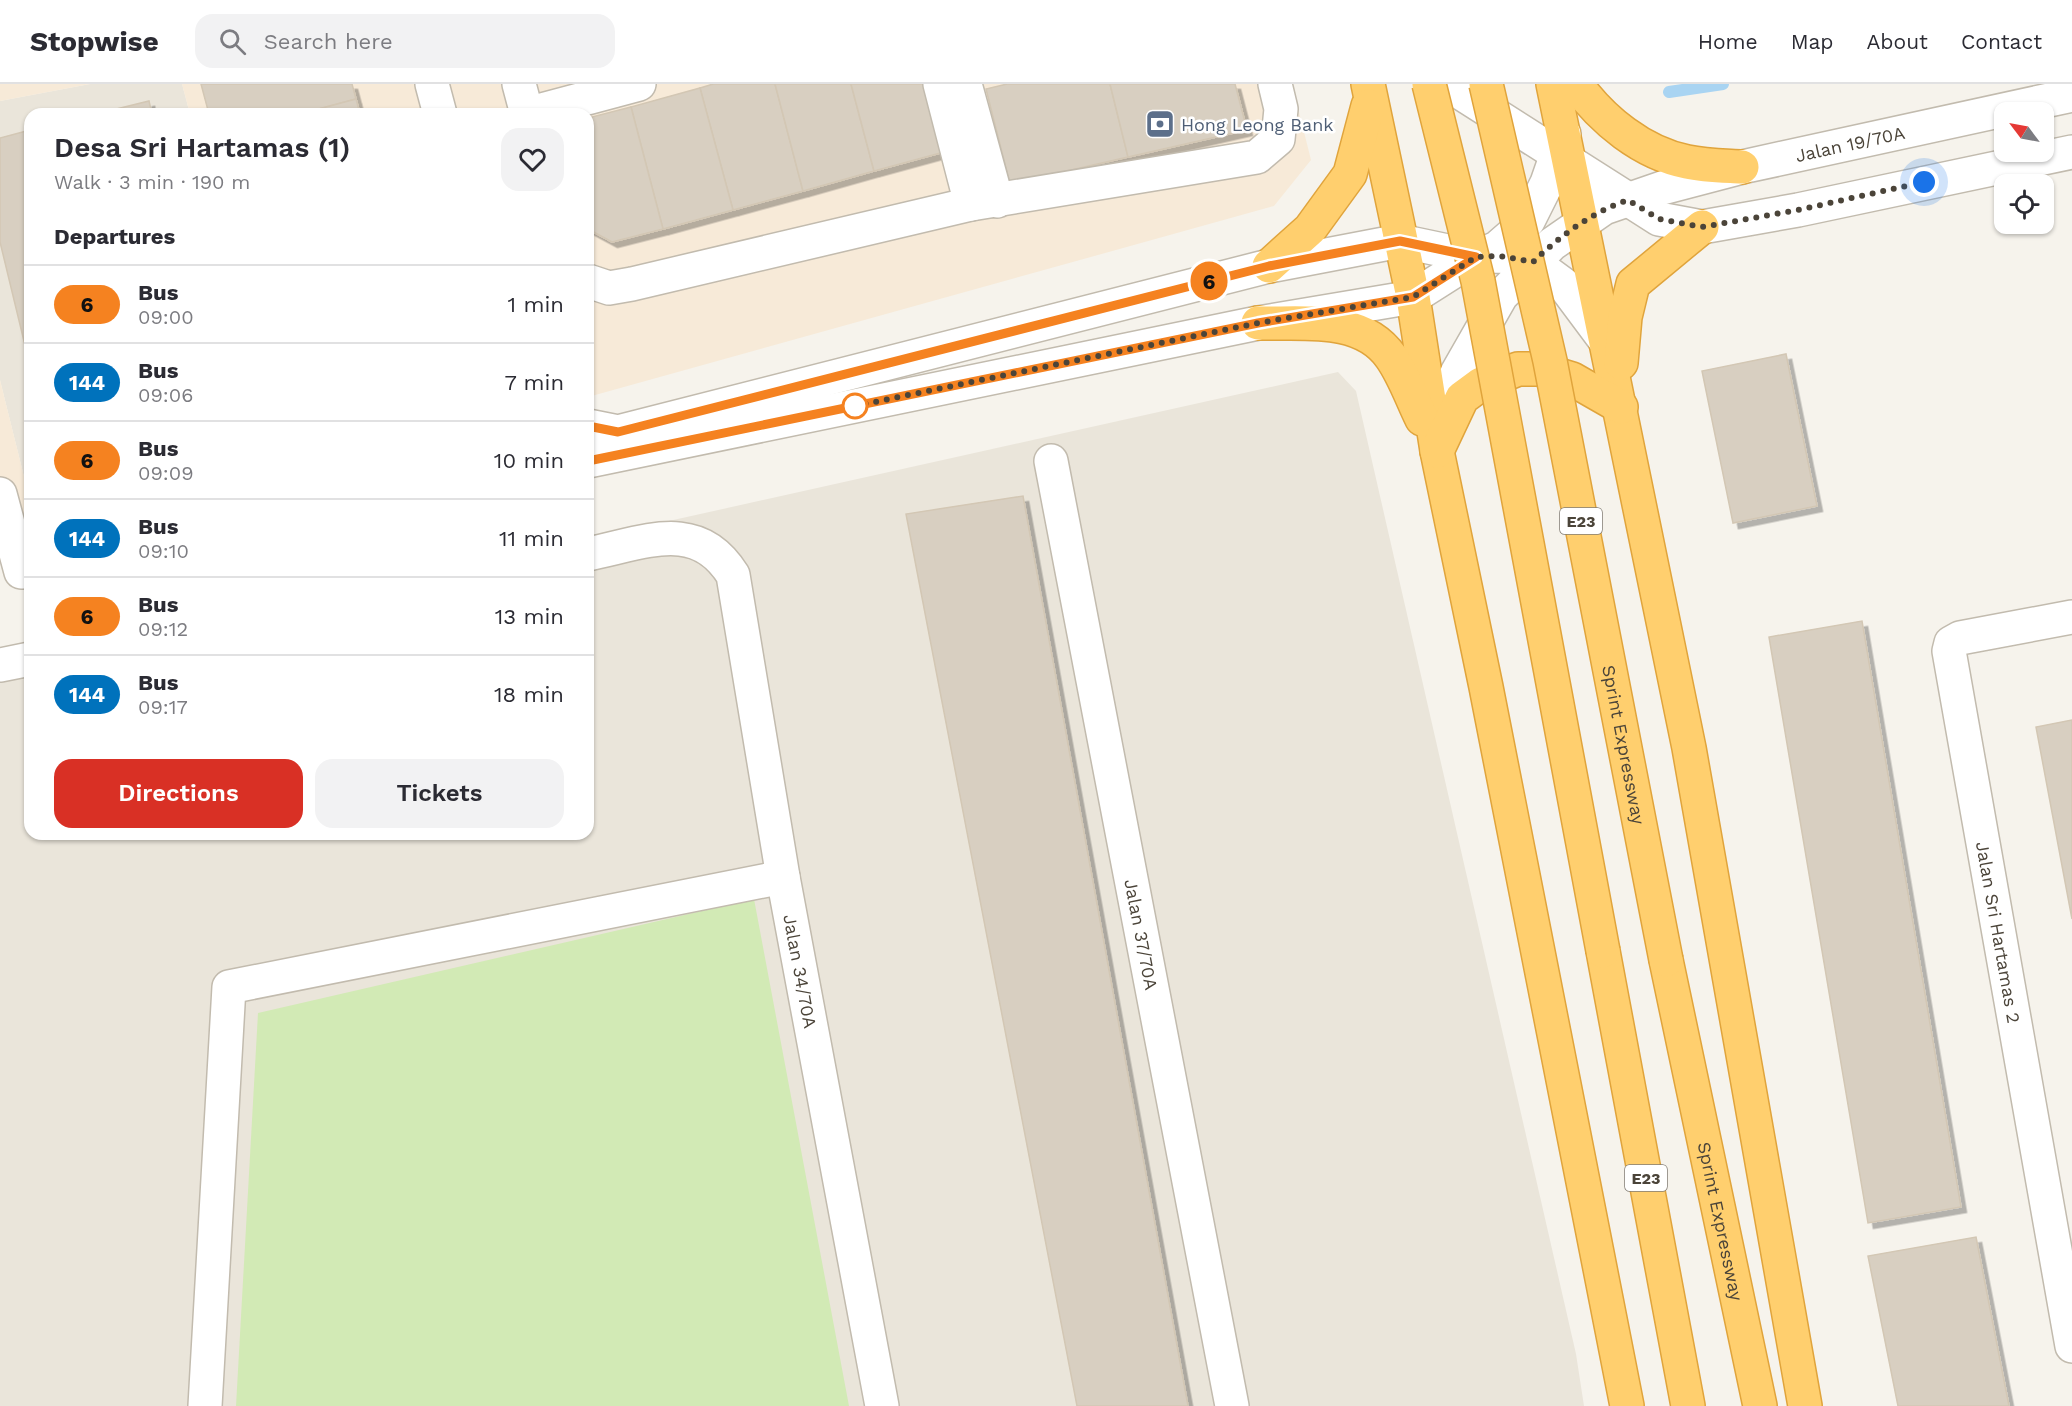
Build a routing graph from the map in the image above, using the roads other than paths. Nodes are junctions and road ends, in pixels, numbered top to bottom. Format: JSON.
{"nodes":[{"id":1,"x":432,"y":84,"type":"edge"},
{"id":2,"x":519,"y":84,"type":"edge"},
{"id":3,"x":639,"y":84,"type":"edge"},
{"id":4,"x":940,"y":84,"type":"edge"},
{"id":5,"x":966,"y":84,"type":"edge"},
{"id":6,"x":1275,"y":84,"type":"edge"},
{"id":7,"x":1430,"y":84,"type":"edge"},
{"id":8,"x":1447,"y":84,"type":"edge"},
{"id":9,"x":1486,"y":84,"type":"edge"},
{"id":10,"x":1553,"y":84,"type":"edge"},
{"id":11,"x":1576,"y":84,"type":"edge"},
{"id":12,"x":2031,"y":84,"type":"edge"},
{"id":13,"x":1369,"y":91,"type":"edge"},
{"id":14,"x":2072,"y":95,"type":"edge"},
{"id":15,"x":2009,"y":102,"type":"edge"},
{"id":16,"x":2040,"y":102,"type":"edge"},
{"id":17,"x":438,"y":108,"type":"edge"},
{"id":18,"x":525,"y":108,"type":"edge"},
{"id":19,"x":549,"y":108,"type":"edge"},
{"id":20,"x":1994,"y":112,"type":"edge"},
{"id":21,"x":1563,"y":151,"type":"junction"},
{"id":22,"x":2072,"y":152,"type":"edge"},
{"id":23,"x":1743,"y":167,"type":"junction"},
{"id":24,"x":1628,"y":200,"type":"junction"},
{"id":25,"x":984,"y":202,"type":"junction"},
{"id":26,"x":1581,"y":224,"type":"junction"},
{"id":27,"x":1702,"y":227,"type":"junction"},
{"id":28,"x":1400,"y":241,"type":"junction"},
{"id":29,"x":1476,"y":257,"type":"junction"},
{"id":30,"x":1533,"y":262,"type":"junction"},
{"id":31,"x":1269,"y":266,"type":"junction"},
{"id":32,"x":594,"y":283,"type":"edge"},
{"id":33,"x":1413,"y":297,"type":"junction"},
{"id":34,"x":1258,"y":323,"type":"junction"},
{"id":35,"x":1607,"y":343,"type":"junction"},
{"id":36,"x":1621,"y":407,"type":"junction"},
{"id":37,"x":594,"y":427,"type":"edge"},
{"id":38,"x":1436,"y":442,"type":"junction"},
{"id":39,"x":594,"y":460,"type":"edge"},
{"id":40,"x":1051,"y":461,"type":"dead end"},
{"id":41,"x":0,"y":494,"type":"edge"},
{"id":42,"x":594,"y":553,"type":"edge"},
{"id":43,"x":17,"y":573,"type":"edge"},
{"id":44,"x":2072,"y":617,"type":"edge"},
{"id":45,"x":24,"y":660,"type":"edge"},
{"id":46,"x":0,"y":665,"type":"edge"},
{"id":47,"x":783,"y":877,"type":"junction"},
{"id":48,"x":2072,"y":1346,"type":"edge"},
{"id":49,"x":205,"y":1406,"type":"edge"},
{"id":50,"x":882,"y":1406,"type":"edge"},
{"id":51,"x":1232,"y":1406,"type":"edge"},
{"id":52,"x":1627,"y":1406,"type":"edge"},
{"id":53,"x":1688,"y":1406,"type":"edge"},
{"id":54,"x":1760,"y":1406,"type":"edge"},
{"id":55,"x":1805,"y":1406,"type":"edge"}],
"edges":[{"from":1,"to":17,"type":"street"},
{"from":2,"to":18,"type":"street"},
{"from":3,"to":19,"type":"street"},
{"from":4,"to":25,"type":"street"},
{"from":5,"to":25,"type":"street"},
{"from":6,"to":25,"type":"street"},
{"from":7,"to":53,"type":"highway","number":"E23","bridge":true},
{"from":8,"to":21,"type":"street"},
{"from":9,"to":54,"type":"highway","name":"Sprint Expressway","number":"E23","bridge":true},
{"from":10,"to":21,"type":"highway"},
{"from":11,"to":23,"type":"highway"},
{"from":12,"to":15,"type":"street"},
{"from":13,"to":28,"type":"highway"},
{"from":13,"to":31,"type":"highway"},
{"from":14,"to":16,"type":"street","name":"Jalan 19/70A"},
{"from":20,"to":23,"type":"street","name":"Jalan 19/70A"},
{"from":21,"to":24,"type":"street"},
{"from":21,"to":26,"type":"highway"},
{"from":21,"to":29,"type":"street"},
{"from":22,"to":27,"type":"street"},
{"from":23,"to":24,"type":"street","name":"Jalan 19/70A"},
{"from":24,"to":26,"type":"street","name":"Jalan 19/70A"},
{"from":24,"to":27,"type":"street"},
{"from":25,"to":32,"type":"street"},
{"from":26,"to":30,"type":"street","name":"Jalan 19/70A"},
{"from":26,"to":35,"type":"highway"},
{"from":27,"to":36,"type":"highway"},
{"from":28,"to":29,"type":"street"},
{"from":28,"to":31,"type":"street"},
{"from":28,"to":33,"type":"highway"},
{"from":29,"to":30,"type":"street"},
{"from":29,"to":33,"type":"street"},
{"from":30,"to":35,"type":"street"},
{"from":30,"to":38,"type":"street","name":"Jalan 19/70A"},
{"from":31,"to":37,"type":"street"},
{"from":33,"to":34,"type":"street"},
{"from":33,"to":38,"type":"highway"},
{"from":34,"to":38,"type":"highway"},
{"from":34,"to":39,"type":"street"},
{"from":35,"to":36,"type":"highway"},
{"from":36,"to":38,"type":"highway"},
{"from":36,"to":55,"type":"highway"},
{"from":38,"to":52,"type":"highway"},
{"from":40,"to":51,"type":"street","name":"Jalan 37/70A"},
{"from":41,"to":43,"type":"street"},
{"from":42,"to":47,"type":"street","name":"Jalan 34/70A"},
{"from":44,"to":48,"type":"street","name":"Jalan Sri Hartamas 2"},
{"from":45,"to":46,"type":"street"},
{"from":47,"to":49,"type":"street"},
{"from":47,"to":50,"type":"street","name":"Jalan 34/70A"}]}
